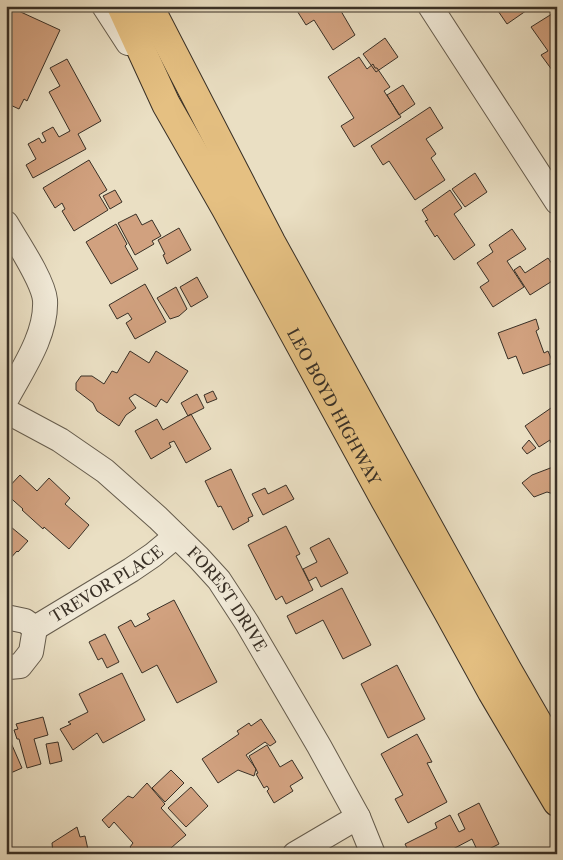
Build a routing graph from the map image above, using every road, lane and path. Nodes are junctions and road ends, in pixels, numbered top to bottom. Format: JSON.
{"nodes":[{"id":1,"x":104,"y":6,"type":"edge"},
{"id":2,"x":121,"y":6,"type":"edge"},
{"id":3,"x":149,"y":6,"type":"edge"},
{"id":4,"x":430,"y":6,"type":"edge"},
{"id":5,"x":166,"y":104,"type":"junction"},
{"id":6,"x":557,"y":202,"type":"edge"},
{"id":7,"x":6,"y":224,"type":"edge"},
{"id":8,"x":6,"y":400,"type":"edge"},
{"id":9,"x":6,"y":411,"type":"edge"},
{"id":10,"x":176,"y":536,"type":"junction"},
{"id":11,"x":6,"y":617,"type":"edge"},
{"id":12,"x":34,"y":628,"type":"junction"},
{"id":13,"x":6,"y":666,"type":"edge"},
{"id":14,"x":557,"y":756,"type":"edge"},
{"id":15,"x":557,"y":802,"type":"edge"},
{"id":16,"x":358,"y":817,"type":"junction"},
{"id":17,"x":295,"y":854,"type":"edge"},
{"id":18,"x":373,"y":854,"type":"edge"}],
"edges":[{"from":1,"to":5,"type":"street"},
{"from":2,"to":5,"type":"highway","name":"LEO BOYD HIGHWAY"},
{"from":3,"to":14,"type":"highway","name":"LEO BOYD HIGHWAY"},
{"from":4,"to":6,"type":"street"},
{"from":5,"to":15,"type":"highway","name":"LEO BOYD HIGHWAY"},
{"from":7,"to":8,"type":"street"},
{"from":9,"to":10,"type":"street","name":"FOREST DRIVE"},
{"from":10,"to":12,"type":"street","name":"TREVOR PLACE"},
{"from":10,"to":16,"type":"street","name":"FOREST DRIVE"},
{"from":11,"to":12,"type":"street","name":"TREVOR PLACE"},
{"from":12,"to":13,"type":"street","name":"TREVOR PLACE"},
{"from":16,"to":17,"type":"street"},
{"from":16,"to":18,"type":"street","name":"FOREST DRIVE"}]}
